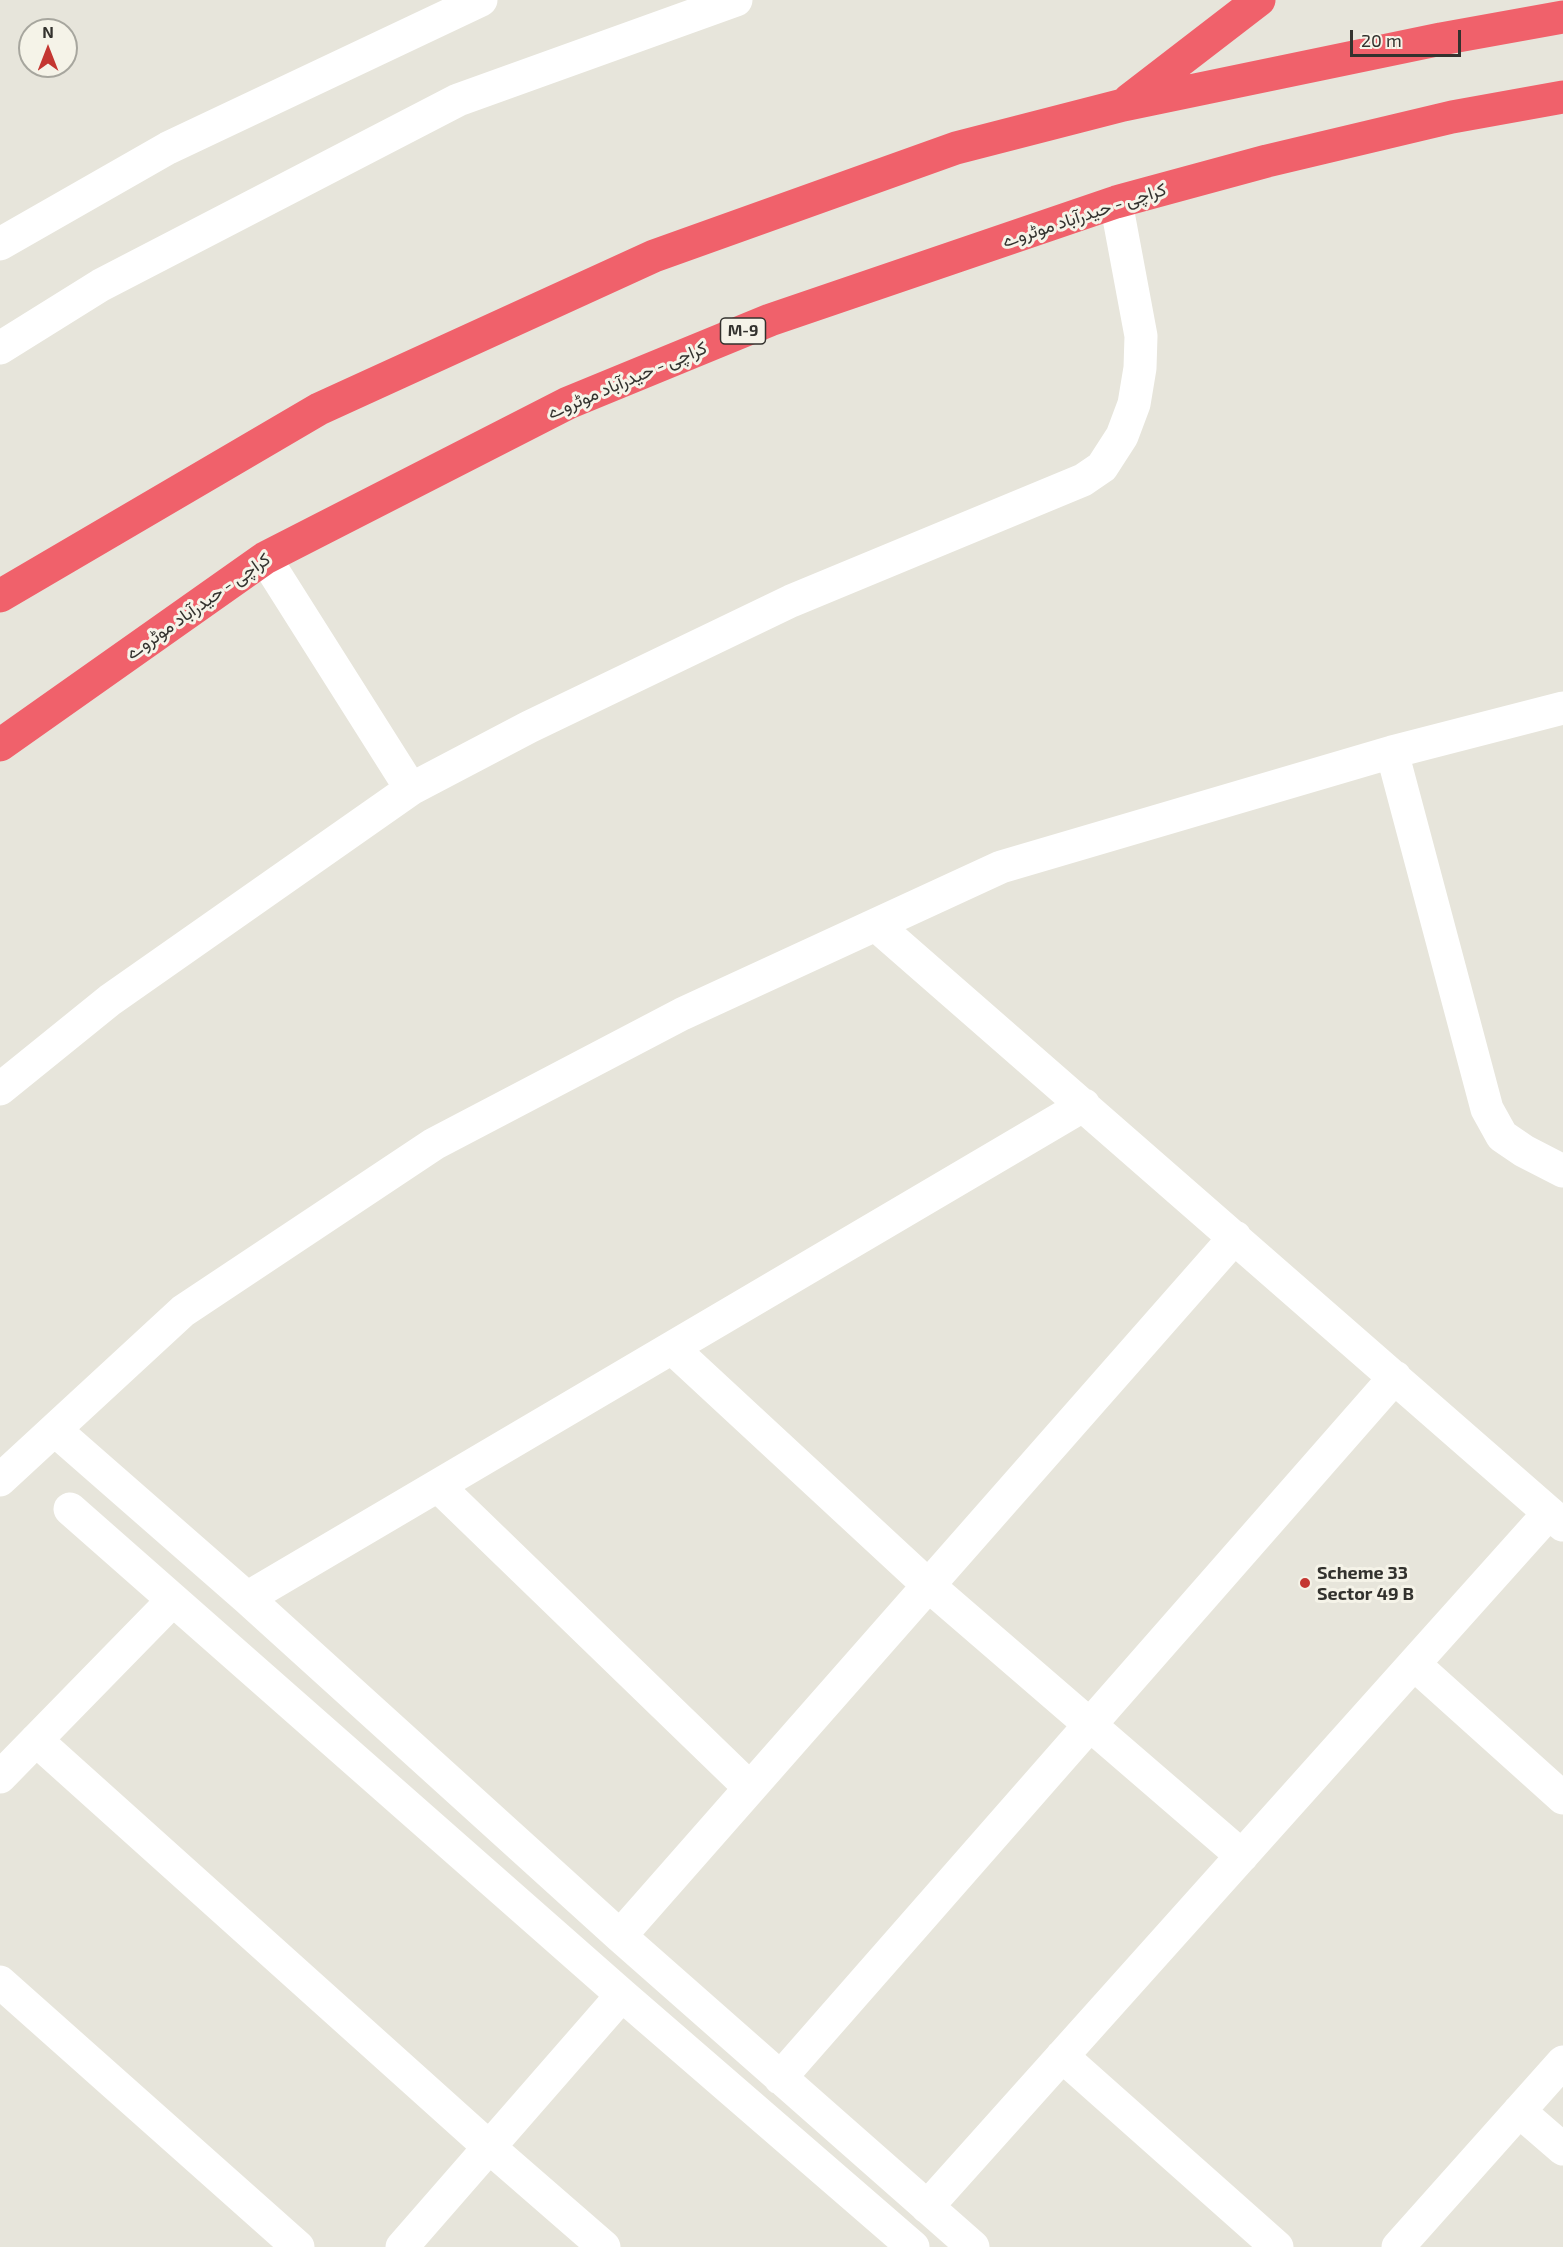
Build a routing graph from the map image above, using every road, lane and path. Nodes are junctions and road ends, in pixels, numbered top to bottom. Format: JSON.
{"nodes":[{"id":1,"x":482,"y":0,"type":"edge"},
{"id":2,"x":736,"y":0,"type":"edge"},
{"id":3,"x":1259,"y":0,"type":"edge"},
{"id":4,"x":1563,"y":16,"type":"edge"},
{"id":5,"x":1563,"y":97,"type":"edge"},
{"id":6,"x":1123,"y":105,"type":"junction"},
{"id":7,"x":1116,"y":202,"type":"junction"},
{"id":8,"x":0,"y":244,"type":"edge"},
{"id":9,"x":0,"y":348,"type":"edge"},
{"id":10,"x":265,"y":558,"type":"junction"},
{"id":11,"x":0,"y":596,"type":"edge"},
{"id":12,"x":1563,"y":708,"type":"edge"},
{"id":13,"x":0,"y":745,"type":"edge"},
{"id":14,"x":1392,"y":752,"type":"junction"},
{"id":15,"x":411,"y":789,"type":"junction"},
{"id":16,"x":876,"y":925,"type":"junction"},
{"id":17,"x":0,"y":1089,"type":"edge"},
{"id":18,"x":1084,"y":1105,"type":"junction"},
{"id":19,"x":1563,"y":1171,"type":"edge"},
{"id":20,"x":1235,"y":1237,"type":"junction"},
{"id":21,"x":672,"y":1348,"type":"junction"},
{"id":22,"x":1395,"y":1377,"type":"junction"},
{"id":23,"x":55,"y":1430,"type":"junction"},
{"id":24,"x":0,"y":1480,"type":"edge"},
{"id":25,"x":438,"y":1486,"type":"junction"},
{"id":26,"x":70,"y":1509,"type":"dead end"},
{"id":27,"x":1556,"y":1519,"type":"edge"},
{"id":28,"x":929,"y":1586,"type":"junction"},
{"id":29,"x":247,"y":1598,"type":"junction"},
{"id":30,"x":173,"y":1600,"type":"junction"},
{"id":31,"x":1414,"y":1664,"type":"junction"},
{"id":32,"x":1090,"y":1724,"type":"junction"},
{"id":33,"x":36,"y":1740,"type":"junction"},
{"id":34,"x":0,"y":1777,"type":"edge"},
{"id":35,"x":750,"y":1788,"type":"junction"},
{"id":36,"x":1563,"y":1798,"type":"edge"},
{"id":37,"x":1242,"y":1856,"type":"junction"},
{"id":38,"x":620,"y":1936,"type":"junction"},
{"id":39,"x":0,"y":1982,"type":"edge"},
{"id":40,"x":622,"y":1995,"type":"junction"},
{"id":41,"x":1062,"y":2056,"type":"junction"},
{"id":42,"x":1563,"y":2062,"type":"edge"},
{"id":43,"x":780,"y":2078,"type":"junction"},
{"id":44,"x":1519,"y":2112,"type":"junction"},
{"id":45,"x":489,"y":2147,"type":"junction"},
{"id":46,"x":1563,"y":2149,"type":"edge"},
{"id":47,"x":927,"y":2207,"type":"junction"},
{"id":48,"x":298,"y":2247,"type":"edge"},
{"id":49,"x":402,"y":2247,"type":"edge"},
{"id":50,"x":604,"y":2247,"type":"edge"},
{"id":51,"x":913,"y":2247,"type":"edge"},
{"id":52,"x":973,"y":2247,"type":"edge"},
{"id":53,"x":1277,"y":2247,"type":"edge"},
{"id":54,"x":1398,"y":2247,"type":"edge"}],
"edges":[{"from":1,"to":8,"type":"street"},
{"from":2,"to":9,"type":"street"},
{"from":3,"to":6,"type":"highway"},
{"from":4,"to":6,"type":"highway"},
{"from":5,"to":7,"type":"highway","name":"کراچی - حیدرآباد موٹروے","number":"M-9"},
{"from":6,"to":11,"type":"highway"},
{"from":7,"to":10,"type":"highway","name":"کراچی - حیدرآباد موٹروے","number":"M-9"},
{"from":7,"to":15,"type":"street"},
{"from":10,"to":13,"type":"highway","name":"کراچی - حیدرآباد موٹروے","number":"M-9"},
{"from":10,"to":15,"type":"street"},
{"from":12,"to":14,"type":"street"},
{"from":14,"to":16,"type":"street"},
{"from":14,"to":19,"type":"street"},
{"from":15,"to":17,"type":"street"},
{"from":16,"to":18,"type":"street"},
{"from":16,"to":23,"type":"street"},
{"from":18,"to":20,"type":"street"},
{"from":18,"to":21,"type":"street"},
{"from":20,"to":22,"type":"street"},
{"from":20,"to":28,"type":"street"},
{"from":21,"to":25,"type":"street"},
{"from":21,"to":28,"type":"street"},
{"from":22,"to":27,"type":"street"},
{"from":22,"to":32,"type":"street"},
{"from":23,"to":24,"type":"street"},
{"from":23,"to":29,"type":"street"},
{"from":25,"to":29,"type":"street"},
{"from":25,"to":35,"type":"street"},
{"from":26,"to":30,"type":"street"},
{"from":27,"to":31,"type":"street"},
{"from":28,"to":32,"type":"street"},
{"from":28,"to":35,"type":"street"},
{"from":29,"to":38,"type":"street"},
{"from":30,"to":33,"type":"street"},
{"from":30,"to":40,"type":"street"},
{"from":31,"to":36,"type":"street"},
{"from":31,"to":37,"type":"street"},
{"from":32,"to":37,"type":"street"},
{"from":32,"to":43,"type":"street"},
{"from":33,"to":34,"type":"street"},
{"from":33,"to":45,"type":"street"},
{"from":35,"to":38,"type":"street"},
{"from":37,"to":41,"type":"street"},
{"from":38,"to":43,"type":"street"},
{"from":39,"to":48,"type":"street"},
{"from":40,"to":45,"type":"street"},
{"from":40,"to":51,"type":"street"},
{"from":41,"to":47,"type":"street"},
{"from":41,"to":53,"type":"street"},
{"from":42,"to":44,"type":"street"},
{"from":43,"to":47,"type":"street"},
{"from":44,"to":46,"type":"street"},
{"from":44,"to":54,"type":"street"},
{"from":45,"to":49,"type":"street"},
{"from":45,"to":50,"type":"street"},
{"from":47,"to":52,"type":"street"}]}
